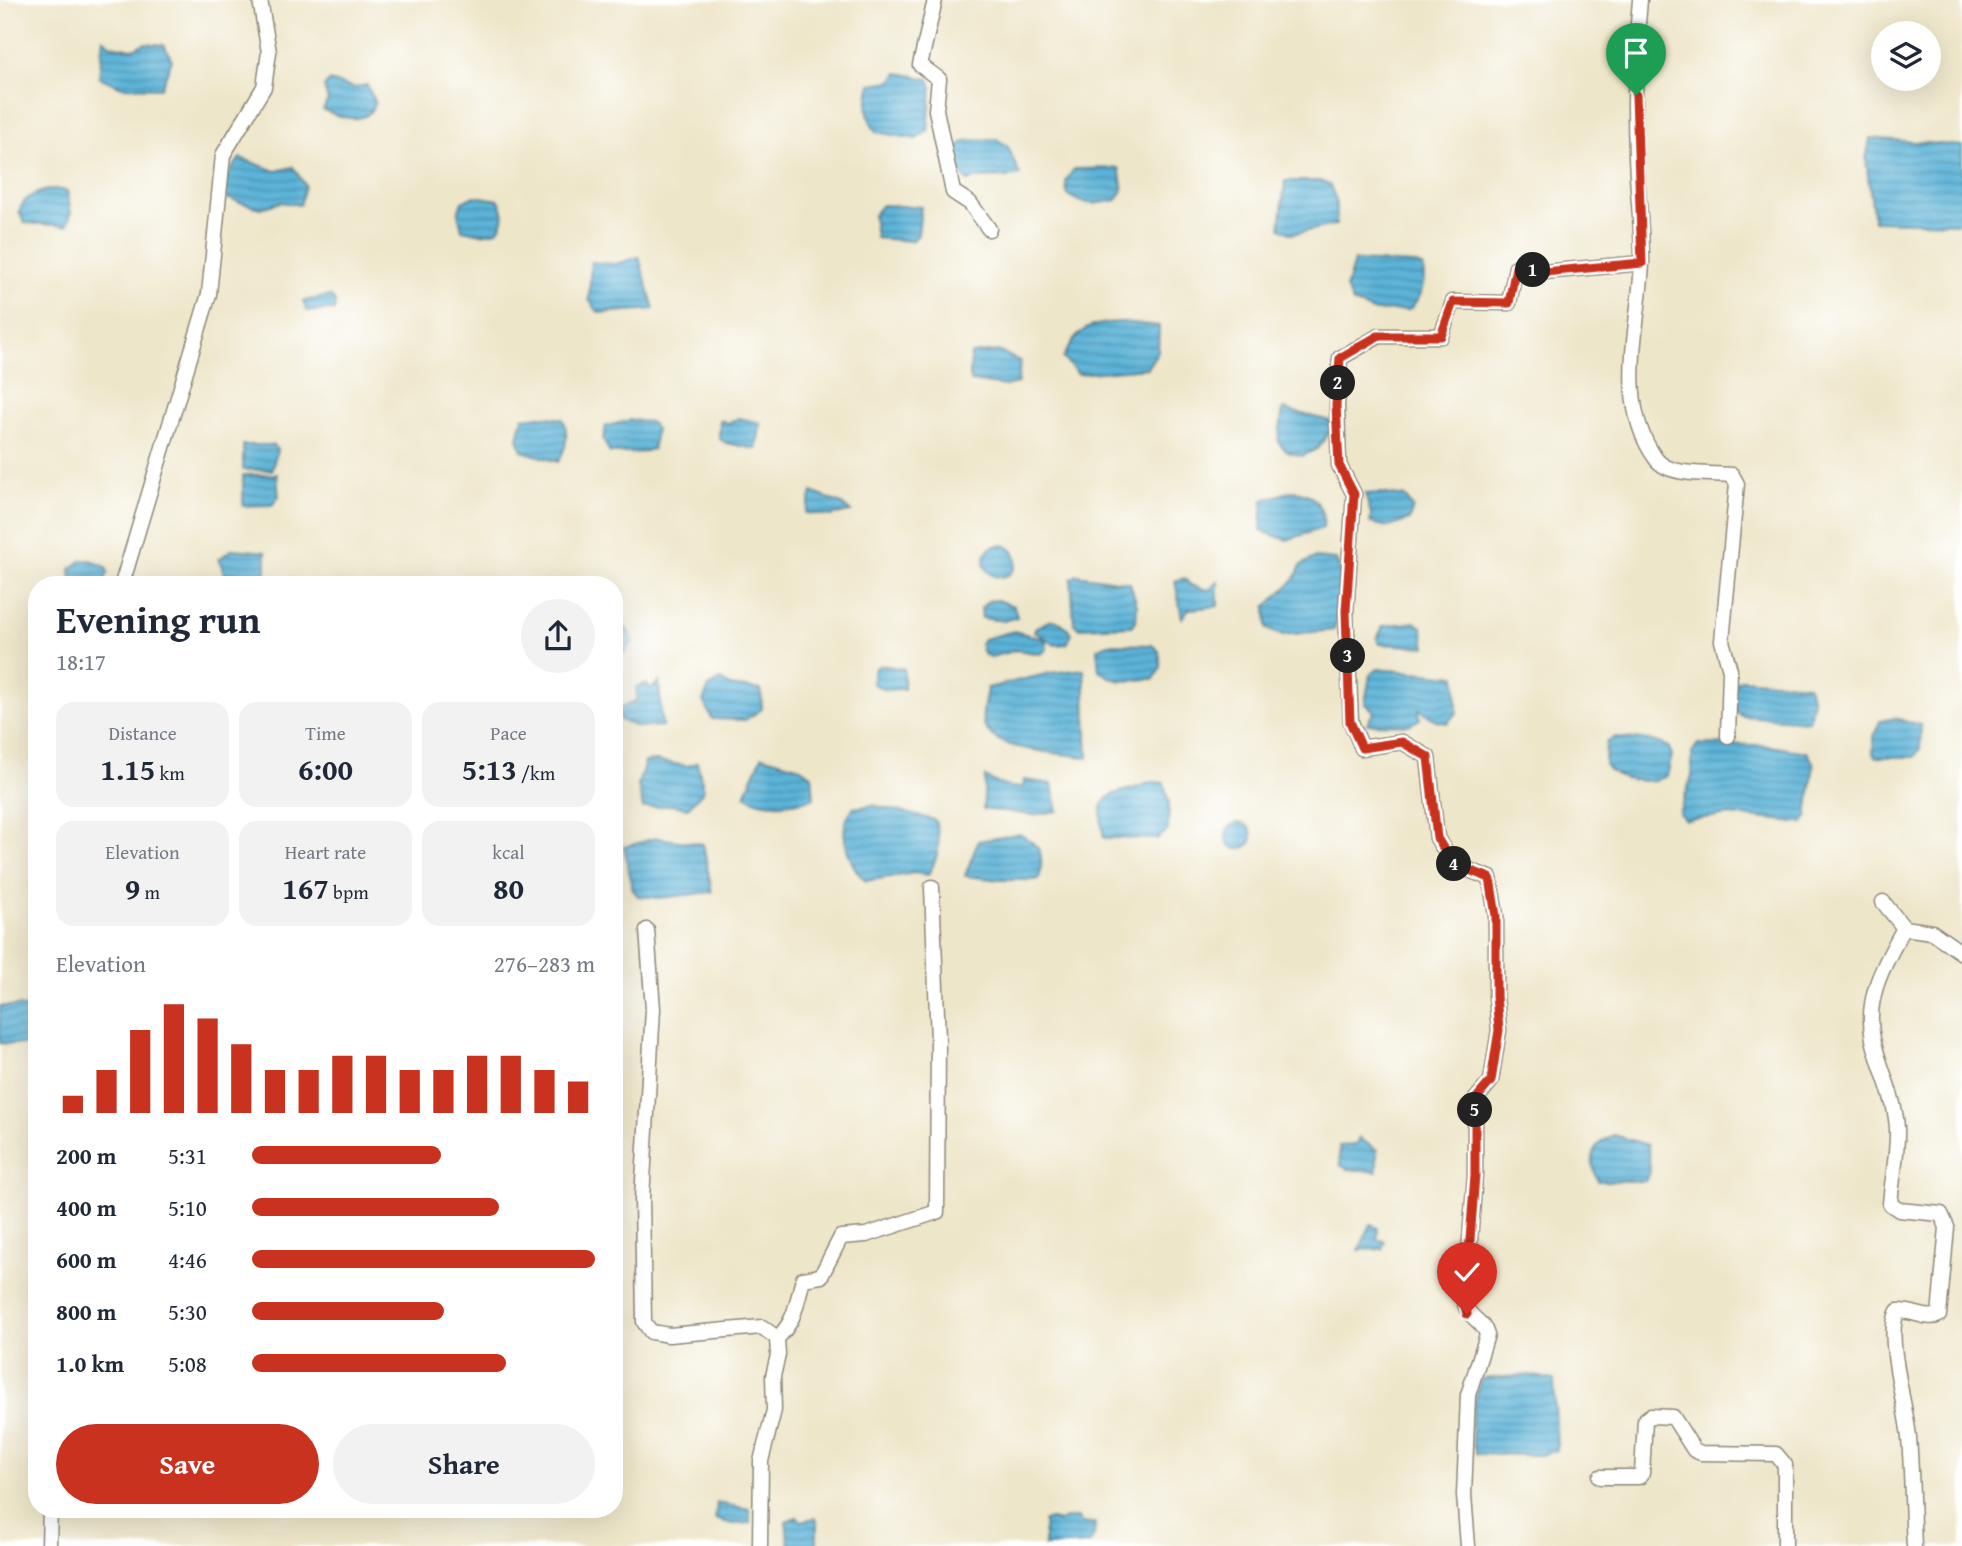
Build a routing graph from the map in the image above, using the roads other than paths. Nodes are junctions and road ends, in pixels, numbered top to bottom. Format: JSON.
{"nodes":[{"id":1,"x":260,"y":0,"type":"edge"},
{"id":2,"x":934,"y":0,"type":"edge"},
{"id":3,"x":1640,"y":0,"type":"edge"},
{"id":4,"x":989,"y":229,"type":"dead end"},
{"id":5,"x":1642,"y":263,"type":"junction"},
{"id":6,"x":124,"y":576,"type":"edge"},
{"id":7,"x":1728,"y":736,"type":"dead end"},
{"id":8,"x":932,"y":887,"type":"dead end"},
{"id":9,"x":1883,"y":902,"type":"dead end"},
{"id":10,"x":1904,"y":928,"type":"junction"},
{"id":11,"x":648,"y":930,"type":"dead end"},
{"id":12,"x":1962,"y":953,"type":"edge"},
{"id":13,"x":777,"y":1338,"type":"junction"},
{"id":14,"x":1600,"y":1478,"type":"dead end"},
{"id":15,"x":50,"y":1518,"type":"edge"},
{"id":16,"x":49,"y":1546,"type":"edge"},
{"id":17,"x":760,"y":1546,"type":"edge"},
{"id":18,"x":1468,"y":1546,"type":"edge"},
{"id":19,"x":1785,"y":1546,"type":"edge"},
{"id":20,"x":1914,"y":1546,"type":"edge"}],
"edges":[{"from":1,"to":6,"type":"street"},
{"from":2,"to":4,"type":"street"},
{"from":3,"to":5,"type":"street"},
{"from":5,"to":7,"type":"street"},
{"from":5,"to":18,"type":"street"},
{"from":8,"to":13,"type":"street"},
{"from":9,"to":10,"type":"street"},
{"from":10,"to":12,"type":"street"},
{"from":10,"to":20,"type":"street"},
{"from":11,"to":13,"type":"street"},
{"from":13,"to":17,"type":"street"},
{"from":14,"to":19,"type":"street"},
{"from":15,"to":16,"type":"street"}]}
